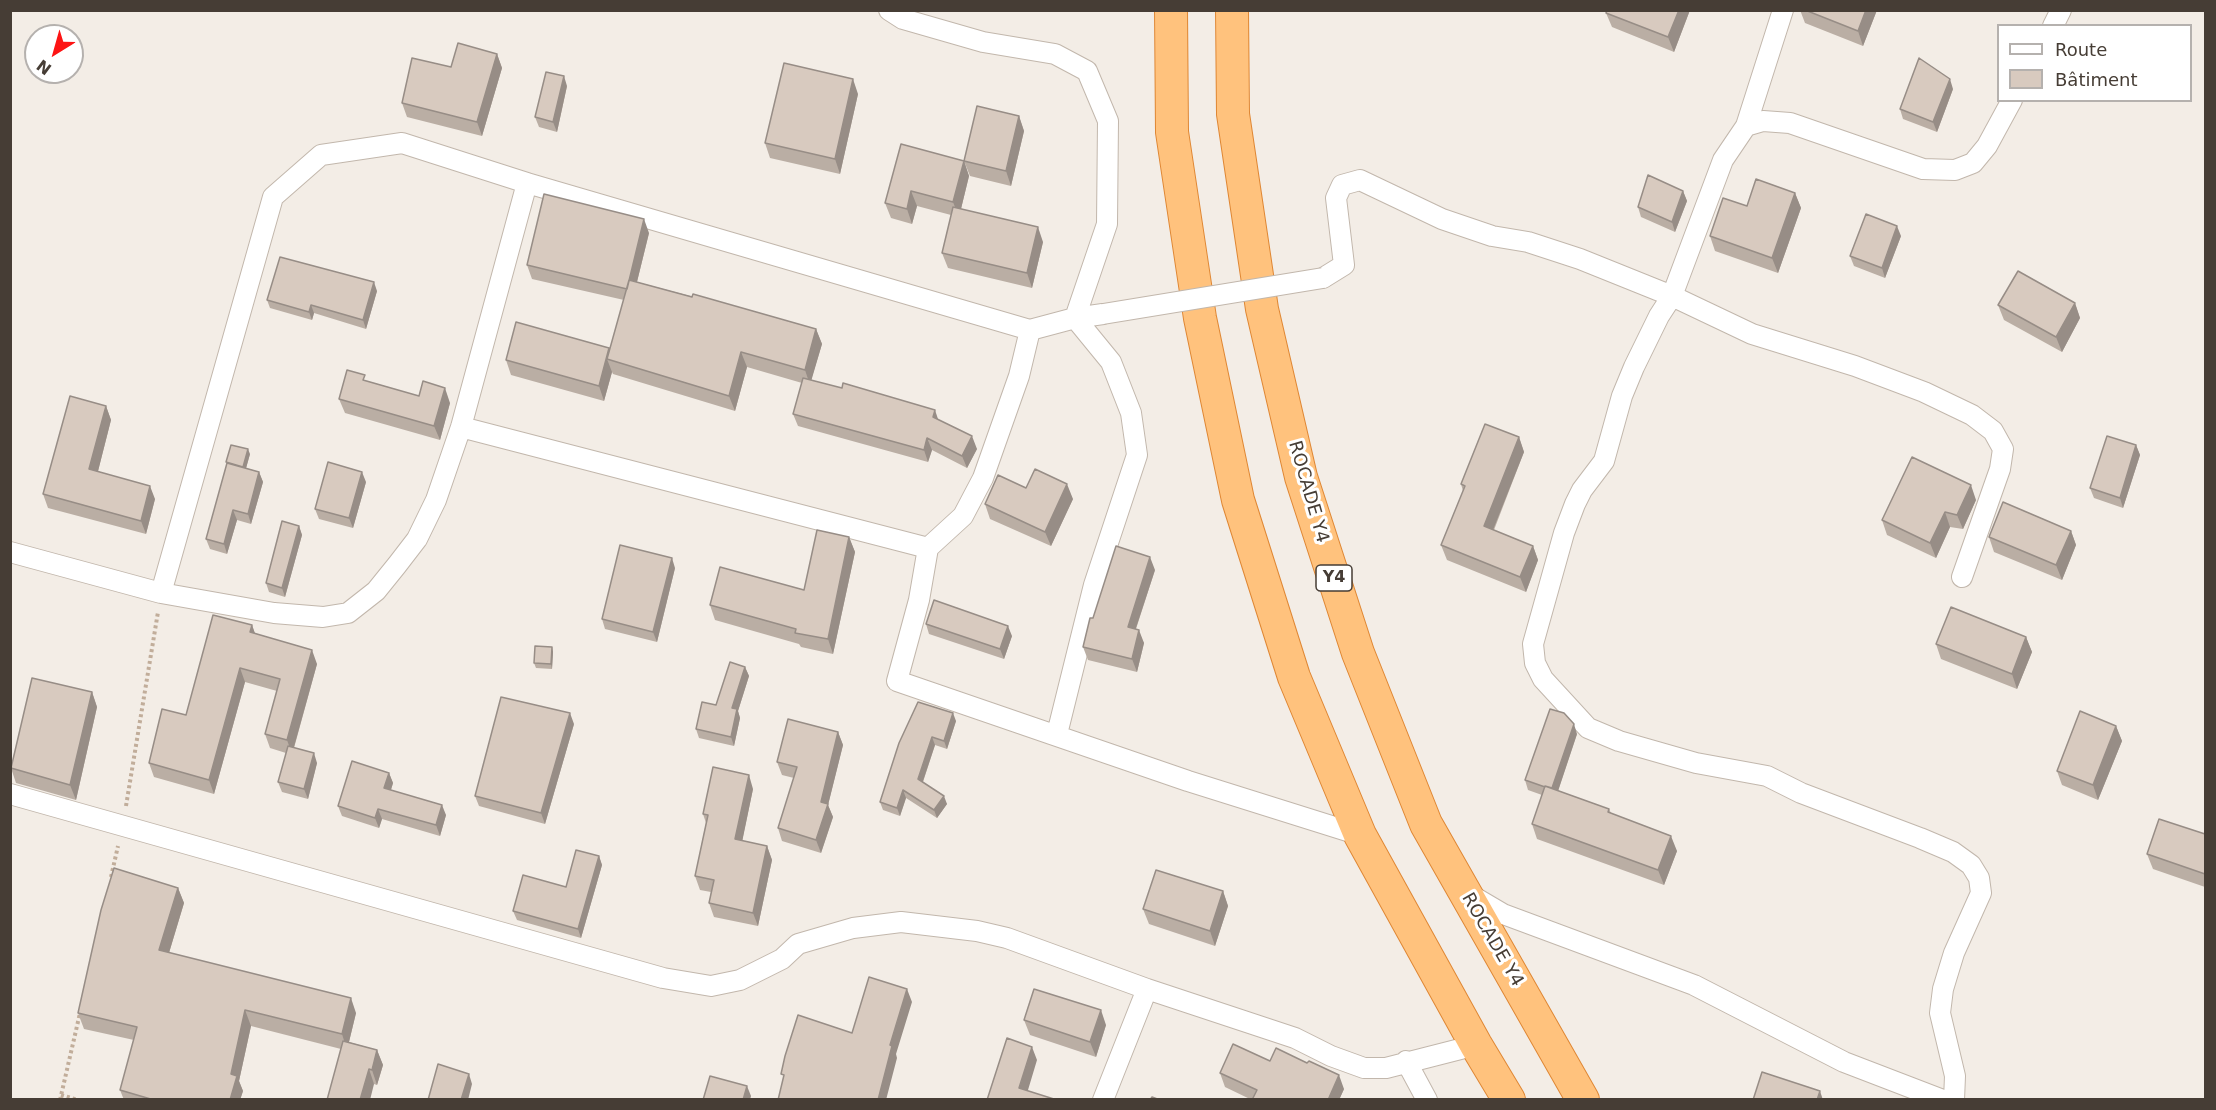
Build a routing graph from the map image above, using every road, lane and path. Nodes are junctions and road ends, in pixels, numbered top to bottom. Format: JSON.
{"nodes":[{"id":1,"x":889,"y":10,"type":"edge"},
{"id":2,"x":1171,"y":10,"type":"edge"},
{"id":3,"x":1232,"y":10,"type":"edge"},
{"id":4,"x":1783,"y":10,"type":"edge"},
{"id":5,"x":2061,"y":10,"type":"edge"},
{"id":6,"x":2054,"y":24,"type":"edge"},
{"id":7,"x":2011,"y":102,"type":"edge"},
{"id":8,"x":1746,"y":126,"type":"junction"},
{"id":9,"x":527,"y":183,"type":"junction"},
{"id":10,"x":1672,"y":296,"type":"junction"},
{"id":11,"x":1076,"y":318,"type":"junction"},
{"id":12,"x":1030,"y":330,"type":"junction"},
{"id":13,"x":461,"y":427,"type":"junction"},
{"id":14,"x":928,"y":548,"type":"junction"},
{"id":15,"x":10,"y":552,"type":"edge"},
{"id":16,"x":1962,"y":577,"type":"dead end"},
{"id":17,"x":161,"y":593,"type":"junction"},
{"id":18,"x":1057,"y":734,"type":"junction"},
{"id":19,"x":10,"y":794,"type":"edge"},
{"id":20,"x":1360,"y":835,"type":"junction"},
{"id":21,"x":1464,"y":891,"type":"junction"},
{"id":22,"x":1147,"y":989,"type":"junction"},
{"id":23,"x":1476,"y":1045,"type":"junction"},
{"id":24,"x":1407,"y":1061,"type":"junction"},
{"id":25,"x":61,"y":1095,"type":"dead end"},
{"id":26,"x":78,"y":1100,"type":"edge"},
{"id":27,"x":1104,"y":1100,"type":"edge"},
{"id":28,"x":1427,"y":1100,"type":"edge"},
{"id":29,"x":1509,"y":1100,"type":"edge"},
{"id":30,"x":1583,"y":1100,"type":"edge"},
{"id":31,"x":1943,"y":1100,"type":"edge"},
{"id":32,"x":1954,"y":1100,"type":"edge"}],
"edges":[{"from":1,"to":11,"type":"street"},
{"from":2,"to":20,"type":"highway"},
{"from":3,"to":21,"type":"highway","name":"ROCADE Y4","number":"Y4"},
{"from":4,"to":8,"type":"street"},
{"from":5,"to":6,"type":"street"},
{"from":7,"to":8,"type":"street"},
{"from":8,"to":10,"type":"street"},
{"from":9,"to":12,"type":"street"},
{"from":9,"to":13,"type":"street"},
{"from":9,"to":17,"type":"street"},
{"from":10,"to":11,"type":"street","bridge":true},
{"from":10,"to":16,"type":"street"},
{"from":10,"to":32,"type":"street"},
{"from":11,"to":12,"type":"street"},
{"from":11,"to":18,"type":"street"},
{"from":12,"to":14,"type":"street"},
{"from":13,"to":14,"type":"street"},
{"from":13,"to":17,"type":"street"},
{"from":14,"to":18,"type":"street"},
{"from":15,"to":17,"type":"street"},
{"from":18,"to":20,"type":"street"},
{"from":19,"to":22,"type":"street"},
{"from":20,"to":23,"type":"highway"},
{"from":21,"to":30,"type":"highway","name":"ROCADE Y4","number":"Y4"},
{"from":21,"to":31,"type":"street"},
{"from":22,"to":24,"type":"street"},
{"from":22,"to":27,"type":"street"},
{"from":23,"to":24,"type":"street"},
{"from":23,"to":29,"type":"highway"},
{"from":24,"to":28,"type":"street"},
{"from":25,"to":26,"type":"path"}]}
